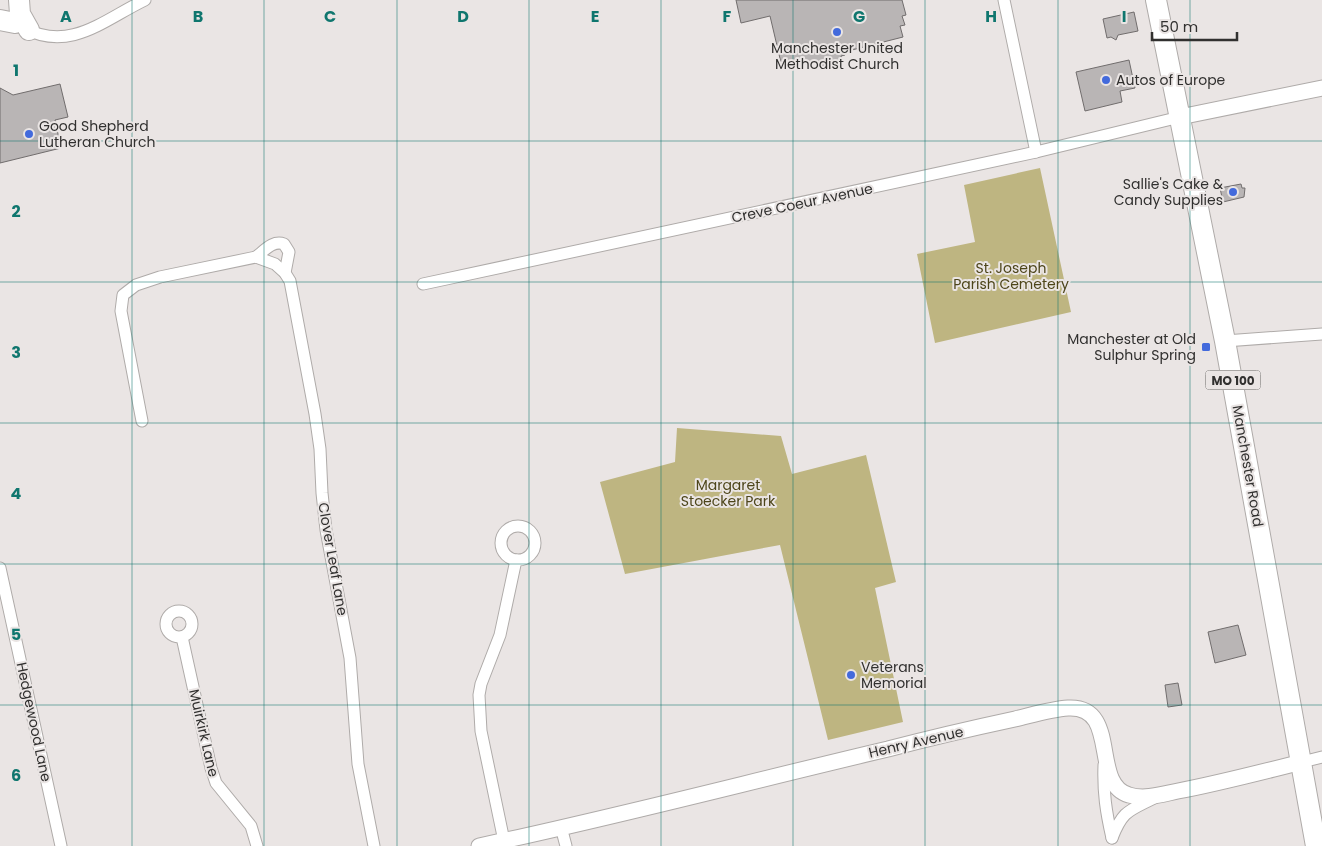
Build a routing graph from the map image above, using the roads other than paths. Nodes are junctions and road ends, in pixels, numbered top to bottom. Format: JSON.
{"nodes":[{"id":1,"x":19,"y":0,"type":"edge"},
{"id":2,"x":145,"y":0,"type":"edge"},
{"id":3,"x":1004,"y":0,"type":"edge"},
{"id":4,"x":1156,"y":0,"type":"edge"},
{"id":5,"x":11,"y":21,"type":"edge"},
{"id":6,"x":1322,"y":88,"type":"edge"},
{"id":7,"x":1180,"y":117,"type":"junction"},
{"id":8,"x":1036,"y":152,"type":"junction"},
{"id":9,"x":256,"y":257,"type":"junction"},
{"id":10,"x":285,"y":273,"type":"junction"},
{"id":11,"x":423,"y":284,"type":"dead end"},
{"id":12,"x":1322,"y":334,"type":"edge"},
{"id":13,"x":1225,"y":341,"type":"junction"},
{"id":14,"x":142,"y":421,"type":"dead end"},
{"id":15,"x":516,"y":560,"type":"dead end"},
{"id":16,"x":0,"y":568,"type":"edge"},
{"id":17,"x":182,"y":637,"type":"dead end"},
{"id":18,"x":1104,"y":747,"type":"junction"},
{"id":19,"x":1322,"y":757,"type":"edge"},
{"id":20,"x":1302,"y":762,"type":"junction"},
{"id":21,"x":1112,"y":780,"type":"junction"},
{"id":22,"x":1163,"y":794,"type":"junction"},
{"id":23,"x":562,"y":827,"type":"junction"},
{"id":24,"x":504,"y":840,"type":"junction"},
{"id":25,"x":1113,"y":842,"type":"edge"},
{"id":26,"x":61,"y":846,"type":"edge"},
{"id":27,"x":257,"y":846,"type":"edge"},
{"id":28,"x":374,"y":846,"type":"edge"},
{"id":29,"x":479,"y":846,"type":"edge"},
{"id":30,"x":566,"y":846,"type":"edge"},
{"id":31,"x":1316,"y":846,"type":"edge"}],
"edges":[{"from":1,"to":5,"type":"highway"},
{"from":2,"to":5,"type":"street"},
{"from":3,"to":8,"type":"street"},
{"from":4,"to":7,"type":"highway","name":"Manchester Road","number":"MO 100"},
{"from":6,"to":7,"type":"street"},
{"from":7,"to":8,"type":"street","name":"Creve Coeur Avenue"},
{"from":7,"to":13,"type":"highway","name":"Manchester Road","number":"MO 100"},
{"from":8,"to":11,"type":"street","name":"Creve Coeur Avenue"},
{"from":9,"to":10,"type":"street"},
{"from":9,"to":10,"type":"street","name":"Clover Leaf Lane"},
{"from":9,"to":14,"type":"street","name":"Clover Leaf Lane"},
{"from":10,"to":28,"type":"street","name":"Clover Leaf Lane"},
{"from":12,"to":13,"type":"street"},
{"from":13,"to":20,"type":"highway","name":"Manchester Road","number":"MO 100"},
{"from":15,"to":24,"type":"street"},
{"from":16,"to":26,"type":"street","name":"Hedgewood Lane"},
{"from":17,"to":27,"type":"street","name":"Muirkirk Lane"},
{"from":18,"to":21,"type":"street","name":"Henry Avenue"},
{"from":18,"to":23,"type":"street","name":"Henry Avenue"},
{"from":18,"to":25,"type":"street"},
{"from":19,"to":20,"type":"street"},
{"from":20,"to":22,"type":"street"},
{"from":20,"to":31,"type":"highway","name":"Manchester Road","number":"MO 100"},
{"from":21,"to":22,"type":"street"},
{"from":21,"to":25,"type":"street"},
{"from":22,"to":25,"type":"street"},
{"from":23,"to":24,"type":"street","name":"Henry Avenue"},
{"from":23,"to":30,"type":"street"},
{"from":24,"to":29,"type":"street","name":"Henry Avenue"}]}
